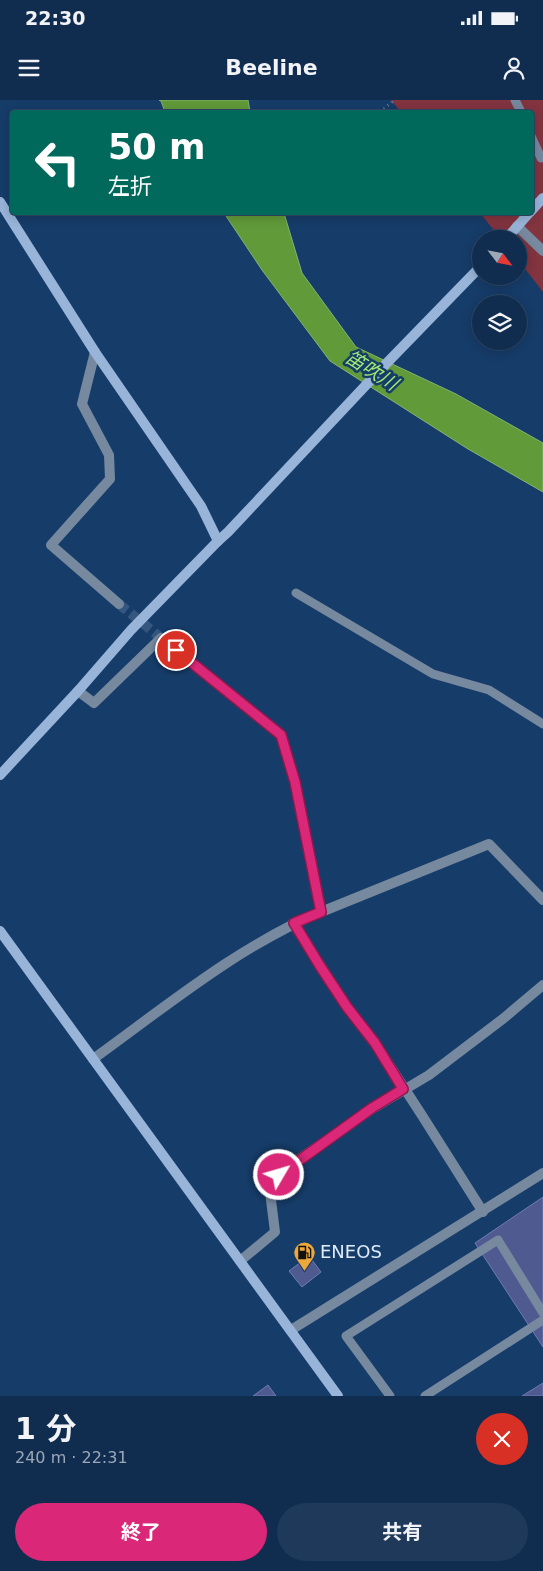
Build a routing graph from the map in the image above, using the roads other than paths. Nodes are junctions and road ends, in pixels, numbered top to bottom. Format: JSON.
{"nodes":[{"id":1,"x":534,"y":143,"type":"edge"},
{"id":2,"x":541,"y":158,"type":"dead end"},
{"id":3,"x":543,"y":198,"type":"edge"},
{"id":4,"x":0,"y":202,"type":"edge"},
{"id":5,"x":534,"y":208,"type":"edge"},
{"id":6,"x":528,"y":215,"type":"edge"},
{"id":7,"x":517,"y":226,"type":"junction"},
{"id":8,"x":514,"y":230,"type":"edge"},
{"id":9,"x":543,"y":251,"type":"edge"},
{"id":10,"x":472,"y":275,"type":"edge"},
{"id":11,"x":95,"y":352,"type":"junction"},
{"id":12,"x":218,"y":541,"type":"junction"},
{"id":13,"x":296,"y":593,"type":"dead end"},
{"id":14,"x":119,"y":604,"type":"tunnel mouth"},
{"id":15,"x":78,"y":691,"type":"junction"},
{"id":16,"x":543,"y":724,"type":"edge"},
{"id":17,"x":0,"y":775,"type":"edge"},
{"id":18,"x":543,"y":900,"type":"edge"},
{"id":19,"x":321,"y":912,"type":"junction"},
{"id":20,"x":294,"y":923,"type":"junction"},
{"id":21,"x":0,"y":931,"type":"edge"},
{"id":22,"x":543,"y":985,"type":"edge"},
{"id":23,"x":93,"y":1059,"type":"junction"},
{"id":24,"x":403,"y":1089,"type":"junction"},
{"id":25,"x":543,"y":1173,"type":"edge"},
{"id":26,"x":483,"y":1212,"type":"junction"},
{"id":27,"x":240,"y":1261,"type":"junction"},
{"id":28,"x":543,"y":1313,"type":"edge"},
{"id":29,"x":543,"y":1320,"type":"edge"},
{"id":30,"x":291,"y":1330,"type":"junction"},
{"id":31,"x":338,"y":1396,"type":"edge"},
{"id":32,"x":390,"y":1396,"type":"edge"},
{"id":33,"x":425,"y":1396,"type":"edge"}],
"edges":[{"from":1,"to":2,"type":"lane"},
{"from":3,"to":5,"type":"street"},
{"from":4,"to":11,"type":"street"},
{"from":6,"to":7,"type":"street"},
{"from":7,"to":8,"type":"street"},
{"from":7,"to":9,"type":"street"},
{"from":10,"to":12,"type":"street"},
{"from":11,"to":12,"type":"street"},
{"from":11,"to":14,"type":"street"},
{"from":12,"to":15,"type":"street"},
{"from":13,"to":16,"type":"lane"},
{"from":15,"to":17,"type":"street"},
{"from":15,"to":19,"type":"street"},
{"from":18,"to":19,"type":"street"},
{"from":19,"to":20,"type":"street"},
{"from":20,"to":23,"type":"street"},
{"from":20,"to":24,"type":"street"},
{"from":21,"to":23,"type":"street"},
{"from":22,"to":24,"type":"street"},
{"from":23,"to":27,"type":"street"},
{"from":24,"to":26,"type":"street"},
{"from":24,"to":27,"type":"street"},
{"from":25,"to":26,"type":"street"},
{"from":26,"to":30,"type":"street"},
{"from":27,"to":30,"type":"street"},
{"from":28,"to":32,"type":"lane"},
{"from":29,"to":33,"type":"lane"},
{"from":30,"to":31,"type":"street"}]}
